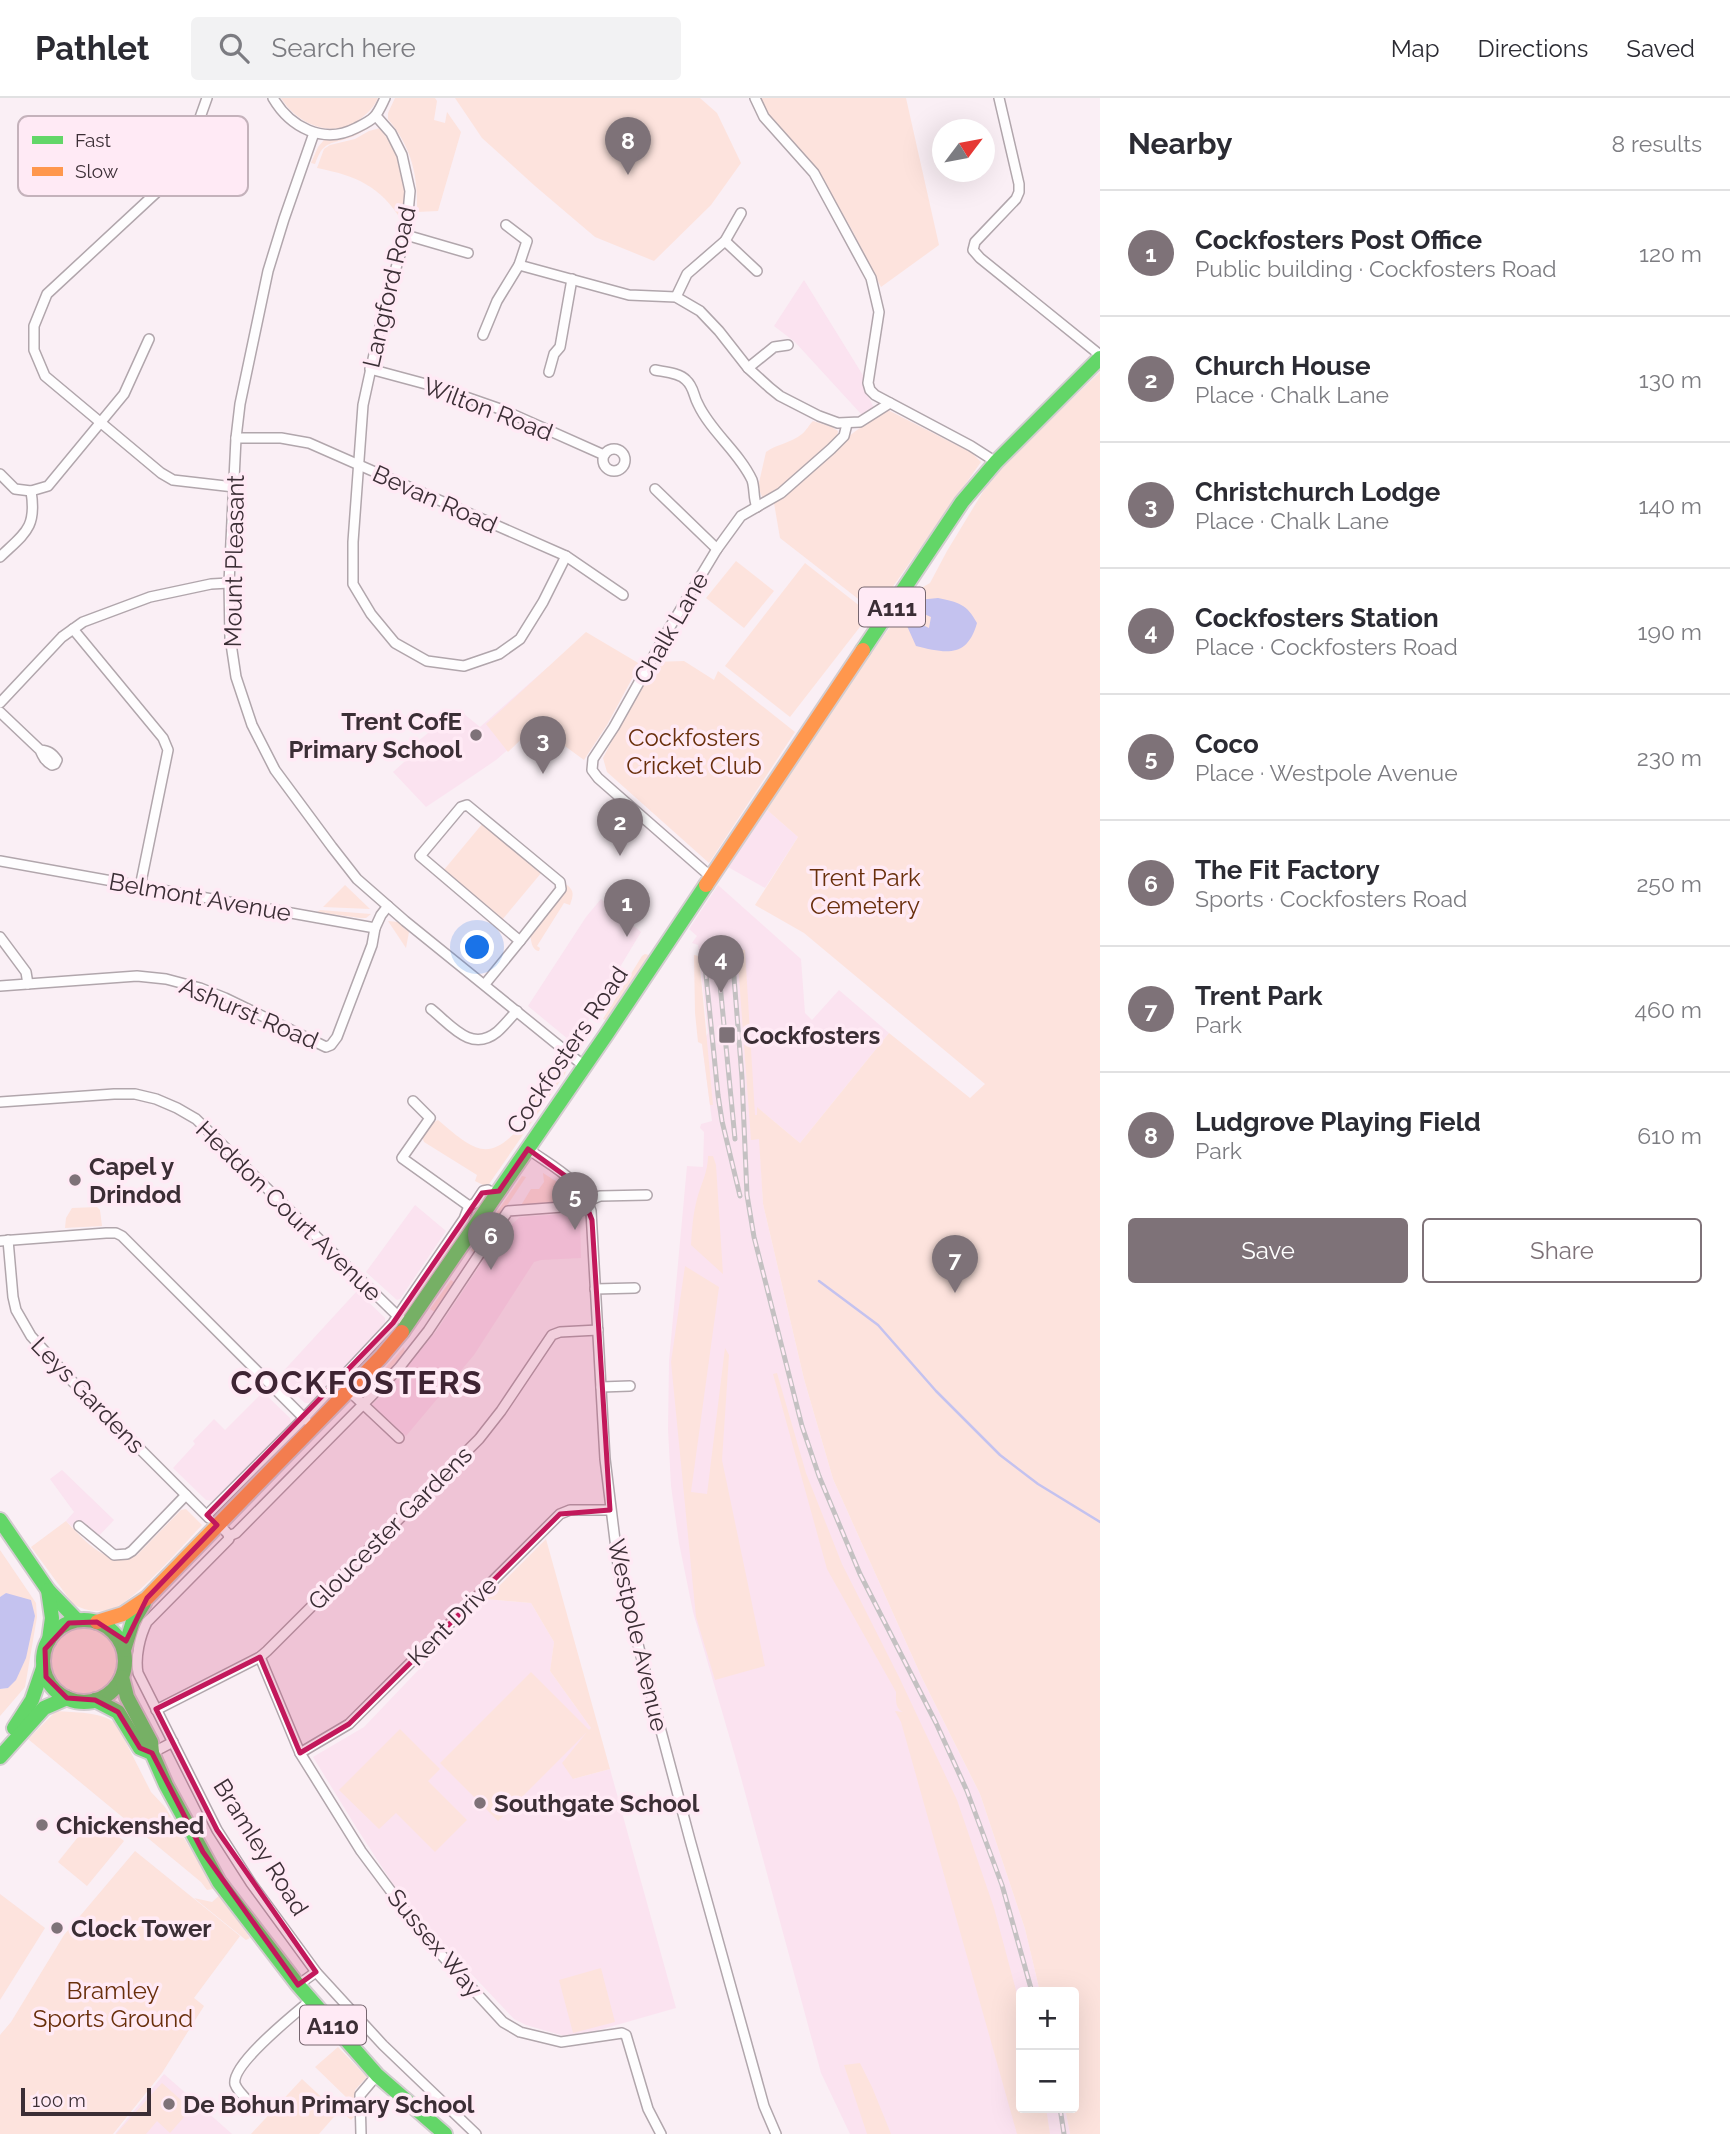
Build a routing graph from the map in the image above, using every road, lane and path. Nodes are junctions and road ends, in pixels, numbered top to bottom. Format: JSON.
{"nodes":[{"id":1,"x":206,"y":98,"type":"edge"},
{"id":2,"x":273,"y":98,"type":"edge"},
{"id":3,"x":385,"y":98,"type":"edge"},
{"id":4,"x":755,"y":98,"type":"edge"},
{"id":5,"x":999,"y":98,"type":"edge"},
{"id":6,"x":200,"y":116,"type":"edge"},
{"id":7,"x":376,"y":116,"type":"junction"},
{"id":8,"x":314,"y":133,"type":"junction"},
{"id":9,"x":153,"y":196,"type":"edge"},
{"id":10,"x":741,"y":213,"type":"dead end"},
{"id":11,"x":506,"y":225,"type":"dead end"},
{"id":12,"x":406,"y":235,"type":"junction"},
{"id":13,"x":725,"y":241,"type":"junction"},
{"id":14,"x":468,"y":253,"type":"dead end"},
{"id":15,"x":519,"y":265,"type":"junction"},
{"id":16,"x":757,"y":271,"type":"dead end"},
{"id":17,"x":572,"y":279,"type":"junction"},
{"id":18,"x":676,"y":297,"type":"junction"},
{"id":19,"x":483,"y":335,"type":"dead end"},
{"id":20,"x":149,"y":339,"type":"dead end"},
{"id":21,"x":788,"y":345,"type":"dead end"},
{"id":22,"x":1100,"y":356,"type":"edge"},
{"id":23,"x":748,"y":368,"type":"junction"},
{"id":24,"x":370,"y":369,"type":"junction"},
{"id":25,"x":655,"y":370,"type":"dead end"},
{"id":26,"x":549,"y":372,"type":"dead end"},
{"id":27,"x":890,"y":403,"type":"junction"},
{"id":28,"x":100,"y":423,"type":"junction"},
{"id":29,"x":847,"y":424,"type":"junction"},
{"id":30,"x":236,"y":438,"type":"junction"},
{"id":31,"x":604,"y":455,"type":"dead end"},
{"id":32,"x":996,"y":462,"type":"junction"},
{"id":33,"x":358,"y":466,"type":"junction"},
{"id":34,"x":0,"y":474,"type":"edge"},
{"id":35,"x":234,"y":487,"type":"junction"},
{"id":36,"x":655,"y":489,"type":"dead end"},
{"id":37,"x":31,"y":491,"type":"junction"},
{"id":38,"x":757,"y":507,"type":"junction"},
{"id":39,"x":716,"y":549,"type":"junction"},
{"id":40,"x":566,"y":556,"type":"junction"},
{"id":41,"x":0,"y":557,"type":"edge"},
{"id":42,"x":229,"y":583,"type":"junction"},
{"id":43,"x":623,"y":595,"type":"dead end"},
{"id":44,"x":73,"y":629,"type":"junction"},
{"id":45,"x":0,"y":703,"type":"edge"},
{"id":46,"x":0,"y":712,"type":"edge"},
{"id":47,"x":40,"y":750,"type":"dead end"},
{"id":48,"x":0,"y":861,"type":"edge"},
{"id":49,"x":711,"y":877,"type":"junction"},
{"id":50,"x":140,"y":887,"type":"junction"},
{"id":51,"x":388,"y":906,"type":"junction"},
{"id":52,"x":375,"y":928,"type":"junction"},
{"id":53,"x":0,"y":937,"type":"edge"},
{"id":54,"x":520,"y":941,"type":"junction"},
{"id":55,"x":29,"y":984,"type":"junction"},
{"id":56,"x":485,"y":984,"type":"junction"},
{"id":57,"x":0,"y":986,"type":"edge"},
{"id":58,"x":431,"y":1009,"type":"dead end"},
{"id":59,"x":517,"y":1012,"type":"junction"},
{"id":60,"x":584,"y":1066,"type":"junction"},
{"id":61,"x":413,"y":1101,"type":"dead end"},
{"id":62,"x":0,"y":1102,"type":"edge"},
{"id":63,"x":528,"y":1149,"type":"junction"},
{"id":64,"x":496,"y":1195,"type":"junction"},
{"id":65,"x":647,"y":1195,"type":"dead end"},
{"id":66,"x":588,"y":1201,"type":"junction"},
{"id":67,"x":469,"y":1206,"type":"junction"},
{"id":68,"x":4,"y":1240,"type":"edge"},
{"id":69,"x":635,"y":1288,"type":"dead end"},
{"id":70,"x":595,"y":1289,"type":"junction"},
{"id":71,"x":402,"y":1325,"type":"junction"},
{"id":72,"x":598,"y":1330,"type":"junction"},
{"id":73,"x":416,"y":1346,"type":"junction"},
{"id":74,"x":630,"y":1386,"type":"dead end"},
{"id":75,"x":601,"y":1387,"type":"junction"},
{"id":76,"x":349,"y":1391,"type":"junction"},
{"id":77,"x":364,"y":1404,"type":"junction"},
{"id":78,"x":309,"y":1423,"type":"junction"},
{"id":79,"x":399,"y":1438,"type":"dead end"},
{"id":80,"x":275,"y":1466,"type":"junction"},
{"id":81,"x":288,"y":1479,"type":"junction"},
{"id":82,"x":186,"y":1495,"type":"junction"},
{"id":83,"x":610,"y":1510,"type":"junction"},
{"id":84,"x":0,"y":1520,"type":"edge"},
{"id":85,"x":214,"y":1521,"type":"junction"},
{"id":86,"x":79,"y":1525,"type":"dead end"},
{"id":87,"x":229,"y":1536,"type":"junction"},
{"id":88,"x":48,"y":1590,"type":"junction"},
{"id":89,"x":147,"y":1598,"type":"junction"},
{"id":90,"x":77,"y":1620,"type":"junction"},
{"id":91,"x":97,"y":1622,"type":"junction"},
{"id":92,"x":49,"y":1640,"type":"junction"},
{"id":93,"x":124,"y":1650,"type":"junction"},
{"id":94,"x":260,"y":1657,"type":"junction"},
{"id":95,"x":44,"y":1667,"type":"junction"},
{"id":96,"x":122,"y":1676,"type":"junction"},
{"id":97,"x":67,"y":1698,"type":"junction"},
{"id":98,"x":96,"y":1700,"type":"junction"},
{"id":99,"x":156,"y":1710,"type":"junction"},
{"id":100,"x":173,"y":1742,"type":"junction"},
{"id":101,"x":0,"y":1745,"type":"edge"},
{"id":102,"x":152,"y":1753,"type":"junction"},
{"id":103,"x":300,"y":1753,"type":"junction"},
{"id":104,"x":0,"y":1757,"type":"edge"},
{"id":105,"x":316,"y":1972,"type":"junction"},
{"id":106,"x":298,"y":1985,"type":"junction"},
{"id":107,"x":311,"y":2000,"type":"junction"},
{"id":108,"x":377,"y":2076,"type":"junction"},
{"id":109,"x":256,"y":2109,"type":"dead end"},
{"id":110,"x":361,"y":2134,"type":"edge"},
{"id":111,"x":445,"y":2134,"type":"edge"},
{"id":112,"x":476,"y":2134,"type":"edge"},
{"id":113,"x":661,"y":2134,"type":"edge"},
{"id":114,"x":776,"y":2134,"type":"edge"}],
"edges":[{"from":1,"to":6,"type":"street"},
{"from":2,"to":8,"type":"street"},
{"from":3,"to":7,"type":"street"},
{"from":4,"to":27,"type":"street"},
{"from":5,"to":22,"type":"street"},
{"from":7,"to":8,"type":"street"},
{"from":7,"to":12,"type":"street","name":"Langford Road"},
{"from":8,"to":30,"type":"street","name":"Mount Pleasant"},
{"from":9,"to":28,"type":"street"},
{"from":10,"to":13,"type":"street"},
{"from":11,"to":15,"type":"street"},
{"from":12,"to":14,"type":"street"},
{"from":12,"to":24,"type":"street","name":"Langford Road"},
{"from":13,"to":16,"type":"street"},
{"from":13,"to":18,"type":"street"},
{"from":15,"to":17,"type":"street"},
{"from":15,"to":19,"type":"street"},
{"from":17,"to":18,"type":"street"},
{"from":17,"to":26,"type":"street"},
{"from":18,"to":23,"type":"street"},
{"from":20,"to":28,"type":"street"},
{"from":21,"to":23,"type":"street"},
{"from":22,"to":32,"type":"main road","name":"Cockfosters Road","number":"A111"},
{"from":23,"to":29,"type":"street"},
{"from":24,"to":31,"type":"street","name":"Wilton Road"},
{"from":24,"to":33,"type":"street","name":"Langford Road"},
{"from":25,"to":38,"type":"street"},
{"from":27,"to":29,"type":"street"},
{"from":27,"to":32,"type":"street"},
{"from":28,"to":35,"type":"street"},
{"from":28,"to":37,"type":"street"},
{"from":29,"to":38,"type":"street","name":"Chalk Lane"},
{"from":30,"to":33,"type":"street","name":"Bevan Road"},
{"from":30,"to":35,"type":"street","name":"Mount Pleasant"},
{"from":32,"to":49,"type":"main road","name":"Cockfosters Road","number":"A111"},
{"from":33,"to":40,"type":"street","name":"Bevan Road"},
{"from":33,"to":40,"type":"street","name":"Langford Road"},
{"from":34,"to":37,"type":"street"},
{"from":35,"to":42,"type":"street","name":"Mount Pleasant"},
{"from":36,"to":39,"type":"street"},
{"from":37,"to":41,"type":"street"},
{"from":38,"to":39,"type":"street","name":"Chalk Lane"},
{"from":39,"to":49,"type":"street","name":"Chalk Lane"},
{"from":40,"to":43,"type":"street","name":"Bevan Road"},
{"from":42,"to":44,"type":"street"},
{"from":42,"to":51,"type":"street","name":"Mount Pleasant"},
{"from":44,"to":45,"type":"street"},
{"from":44,"to":50,"type":"street"},
{"from":46,"to":47,"type":"street"},
{"from":48,"to":50,"type":"street","name":"Belmont Avenue"},
{"from":49,"to":60,"type":"main road","name":"Cockfosters Road","number":"A111"},
{"from":50,"to":52,"type":"street","name":"Belmont Avenue"},
{"from":51,"to":52,"type":"street"},
{"from":51,"to":56,"type":"street","name":"Mount Pleasant"},
{"from":52,"to":55,"type":"street","name":"Ashurst Road"},
{"from":53,"to":55,"type":"street"},
{"from":54,"to":54,"type":"street"},
{"from":54,"to":56,"type":"street"},
{"from":55,"to":57,"type":"street","name":"Ashurst Road"},
{"from":56,"to":59,"type":"street","name":"Mount Pleasant"},
{"from":58,"to":59,"type":"street"},
{"from":59,"to":60,"type":"street","name":"Mount Pleasant"},
{"from":60,"to":63,"type":"main road","name":"Cockfosters Road","number":"A111"},
{"from":61,"to":67,"type":"street"},
{"from":62,"to":71,"type":"street","name":"Heddon Court Avenue"},
{"from":63,"to":64,"type":"main road","name":"Cockfosters Road","number":"A111"},
{"from":63,"to":66,"type":"street"},
{"from":64,"to":67,"type":"street"},
{"from":64,"to":71,"type":"main road","name":"Cockfosters Road","number":"A111"},
{"from":65,"to":66,"type":"street"},
{"from":66,"to":70,"type":"street","name":"Westpole Avenue"},
{"from":66,"to":73,"type":"street"},
{"from":67,"to":71,"type":"street","name":"Cockfosters Road"},
{"from":68,"to":78,"type":"street"},
{"from":68,"to":82,"type":"street","name":"Leys Gardens"},
{"from":69,"to":70,"type":"street"},
{"from":70,"to":72,"type":"street","name":"Westpole Avenue"},
{"from":71,"to":73,"type":"street","name":"Heddon Court Avenue"},
{"from":71,"to":76,"type":"main road","name":"Cockfosters Road","number":"A111"},
{"from":71,"to":78,"type":"street","name":"Cockfosters Road"},
{"from":72,"to":75,"type":"street","name":"Westpole Avenue"},
{"from":72,"to":94,"type":"street","name":"Gloucester Gardens"},
{"from":73,"to":77,"type":"street"},
{"from":74,"to":75,"type":"street"},
{"from":75,"to":83,"type":"street","name":"Westpole Avenue"},
{"from":76,"to":77,"type":"street"},
{"from":76,"to":78,"type":"main road","name":"Cockfosters Road","number":"A111"},
{"from":77,"to":79,"type":"street"},
{"from":77,"to":81,"type":"street"},
{"from":78,"to":80,"type":"main road","name":"Cockfosters Road","number":"A111"},
{"from":78,"to":85,"type":"street","name":"Cockfosters Road"},
{"from":80,"to":81,"type":"street"},
{"from":80,"to":85,"type":"main road","name":"Cockfosters Road","number":"A111"},
{"from":81,"to":87,"type":"street"},
{"from":82,"to":85,"type":"street","name":"Leys Gardens"},
{"from":82,"to":86,"type":"street"},
{"from":83,"to":103,"type":"street","name":"Kent Drive"},
{"from":83,"to":114,"type":"street","name":"Westpole Avenue"},
{"from":84,"to":88,"type":"main road"},
{"from":85,"to":87,"type":"street"},
{"from":85,"to":89,"type":"main road","name":"Cockfosters Road","number":"A111"},
{"from":87,"to":99,"type":"street","name":"Bramley Road"},
{"from":88,"to":90,"type":"main road"},
{"from":88,"to":92,"type":"main road"},
{"from":89,"to":91,"type":"main road","name":"Cockfosters Road","number":"A111"},
{"from":89,"to":93,"type":"main road","name":"Cockfosters Road","number":"A111"},
{"from":90,"to":91,"type":"main road"},
{"from":90,"to":92,"type":"main road"},
{"from":91,"to":93,"type":"main road"},
{"from":92,"to":95,"type":"main road"},
{"from":93,"to":96,"type":"main road"},
{"from":94,"to":99,"type":"street","name":"Gloucester Gardens"},
{"from":94,"to":103,"type":"street","name":"Sussex Way"},
{"from":95,"to":97,"type":"main road"},
{"from":95,"to":101,"type":"main road"},
{"from":96,"to":98,"type":"main road"},
{"from":96,"to":102,"type":"main road","name":"Bramley Road","number":"A110"},
{"from":97,"to":98,"type":"main road"},
{"from":97,"to":104,"type":"main road"},
{"from":98,"to":102,"type":"main road","name":"Bramley Road","number":"A110"},
{"from":99,"to":100,"type":"street","name":"Bramley Road"},
{"from":100,"to":102,"type":"street"},
{"from":100,"to":105,"type":"street","name":"Bramley Road"},
{"from":102,"to":106,"type":"main road","name":"Bramley Road","number":"A110"},
{"from":103,"to":113,"type":"street","name":"Sussex Way"},
{"from":105,"to":106,"type":"street"},
{"from":105,"to":112,"type":"street","name":"Bramley Road"},
{"from":106,"to":107,"type":"main road","name":"Bramley Road","number":"A110"},
{"from":107,"to":108,"type":"main road","name":"Bramley Road","number":"A110"},
{"from":107,"to":109,"type":"street"},
{"from":108,"to":110,"type":"street"},
{"from":108,"to":111,"type":"main road","name":"Bramley Road","number":"A110"}]}
